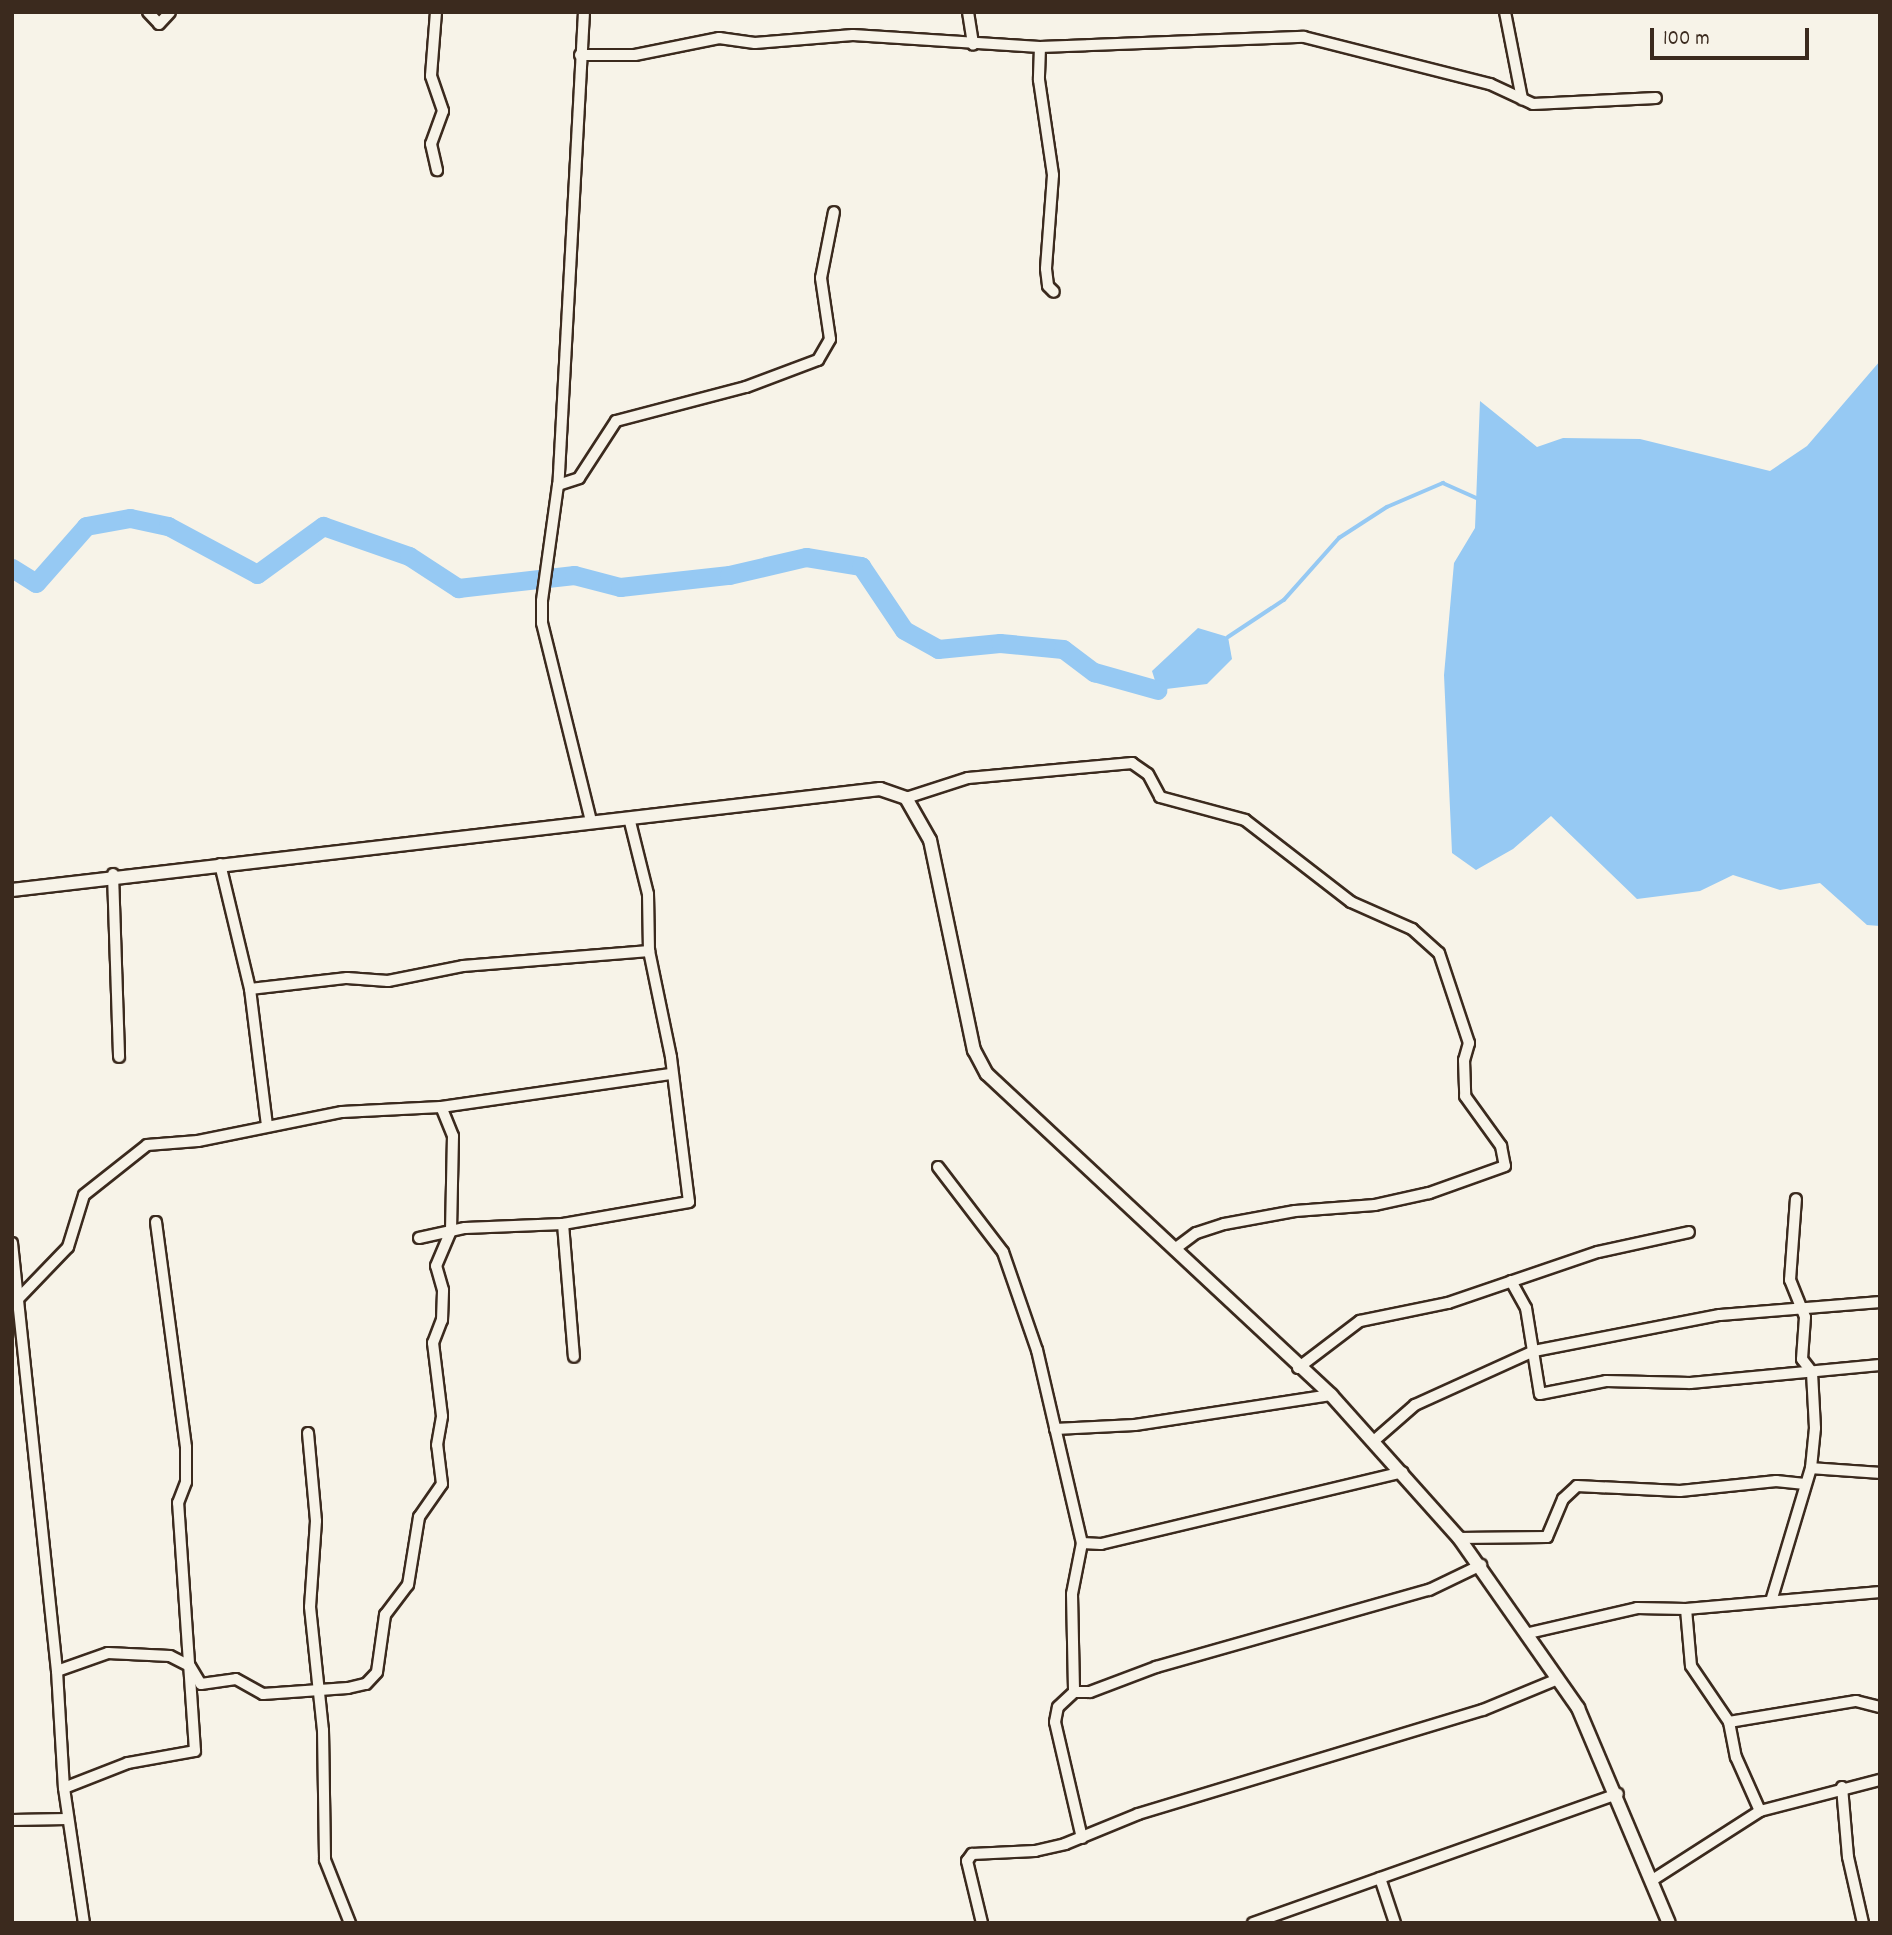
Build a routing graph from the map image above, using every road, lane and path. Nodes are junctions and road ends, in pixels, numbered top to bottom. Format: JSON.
{"nodes":[{"id":1,"x":148,"y":12,"type":"edge"},
{"id":2,"x":170,"y":12,"type":"edge"},
{"id":3,"x":436,"y":12,"type":"edge"},
{"id":4,"x":584,"y":12,"type":"edge"},
{"id":5,"x":968,"y":12,"type":"edge"},
{"id":6,"x":1505,"y":12,"type":"edge"},
{"id":7,"x":973,"y":45,"type":"junction"},
{"id":8,"x":1040,"y":47,"type":"junction"},
{"id":9,"x":580,"y":55,"type":"junction"},
{"id":10,"x":1656,"y":98,"type":"dead end"},
{"id":11,"x":1522,"y":100,"type":"junction"},
{"id":12,"x":437,"y":170,"type":"dead end"},
{"id":13,"x":834,"y":212,"type":"dead end"},
{"id":14,"x":1054,"y":292,"type":"dead end"},
{"id":15,"x":558,"y":485,"type":"junction"},
{"id":16,"x":906,"y":798,"type":"junction"},
{"id":17,"x":629,"y":817,"type":"junction"},
{"id":18,"x":591,"y":821,"type":"junction"},
{"id":19,"x":220,"y":864,"type":"junction"},
{"id":20,"x":113,"y":874,"type":"junction"},
{"id":21,"x":12,"y":890,"type":"edge"},
{"id":22,"x":649,"y":951,"type":"junction"},
{"id":23,"x":250,"y":989,"type":"junction"},
{"id":24,"x":119,"y":1057,"type":"dead end"},
{"id":25,"x":671,"y":1074,"type":"junction"},
{"id":26,"x":441,"y":1107,"type":"junction"},
{"id":27,"x":267,"y":1125,"type":"junction"},
{"id":28,"x":938,"y":1167,"type":"dead end"},
{"id":29,"x":1797,"y":1199,"type":"dead end"},
{"id":30,"x":156,"y":1222,"type":"dead end"},
{"id":31,"x":564,"y":1224,"type":"junction"},
{"id":32,"x":451,"y":1231,"type":"junction"},
{"id":33,"x":1689,"y":1232,"type":"dead end"},
{"id":34,"x":419,"y":1238,"type":"dead end"},
{"id":35,"x":12,"y":1243,"type":"edge"},
{"id":36,"x":1176,"y":1248,"type":"junction"},
{"id":37,"x":1511,"y":1281,"type":"junction"},
{"id":38,"x":18,"y":1299,"type":"junction"},
{"id":39,"x":1880,"y":1302,"type":"edge"},
{"id":40,"x":1801,"y":1307,"type":"junction"},
{"id":41,"x":1534,"y":1350,"type":"junction"},
{"id":42,"x":575,"y":1357,"type":"dead end"},
{"id":43,"x":1880,"y":1365,"type":"edge"},
{"id":44,"x":1298,"y":1368,"type":"junction"},
{"id":45,"x":1812,"y":1372,"type":"junction"},
{"id":46,"x":1331,"y":1395,"type":"junction"},
{"id":47,"x":1055,"y":1429,"type":"junction"},
{"id":48,"x":307,"y":1433,"type":"dead end"},
{"id":49,"x":1376,"y":1439,"type":"junction"},
{"id":50,"x":1811,"y":1468,"type":"junction"},
{"id":51,"x":1403,"y":1472,"type":"junction"},
{"id":52,"x":1880,"y":1473,"type":"edge"},
{"id":53,"x":1805,"y":1485,"type":"junction"},
{"id":54,"x":1460,"y":1538,"type":"junction"},
{"id":55,"x":1082,"y":1543,"type":"junction"},
{"id":56,"x":1481,"y":1565,"type":"junction"},
{"id":57,"x":1880,"y":1592,"type":"edge"},
{"id":58,"x":1772,"y":1598,"type":"junction"},
{"id":59,"x":1686,"y":1609,"type":"junction"},
{"id":60,"x":1530,"y":1633,"type":"junction"},
{"id":61,"x":190,"y":1666,"type":"junction"},
{"id":62,"x":57,"y":1671,"type":"junction"},
{"id":63,"x":1558,"y":1679,"type":"junction"},
{"id":64,"x":315,"y":1687,"type":"junction"},
{"id":65,"x":1074,"y":1692,"type":"junction"},
{"id":66,"x":1880,"y":1707,"type":"edge"},
{"id":67,"x":1729,"y":1722,"type":"junction"},
{"id":68,"x":1880,"y":1780,"type":"edge"},
{"id":69,"x":1842,"y":1787,"type":"junction"},
{"id":70,"x":64,"y":1788,"type":"junction"},
{"id":71,"x":1618,"y":1794,"type":"junction"},
{"id":72,"x":1760,"y":1811,"type":"junction"},
{"id":73,"x":67,"y":1819,"type":"junction"},
{"id":74,"x":12,"y":1820,"type":"edge"},
{"id":75,"x":1082,"y":1839,"type":"junction"},
{"id":76,"x":1380,"y":1878,"type":"junction"},
{"id":77,"x":1654,"y":1880,"type":"junction"},
{"id":78,"x":1256,"y":1922,"type":"edge"},
{"id":79,"x":84,"y":1923,"type":"edge"},
{"id":80,"x":350,"y":1923,"type":"edge"},
{"id":81,"x":982,"y":1923,"type":"edge"},
{"id":82,"x":1395,"y":1923,"type":"edge"},
{"id":83,"x":1669,"y":1923,"type":"edge"},
{"id":84,"x":1863,"y":1923,"type":"edge"}],
"edges":[{"from":1,"to":2,"type":"street"},
{"from":3,"to":12,"type":"street"},
{"from":4,"to":9,"type":"street"},
{"from":5,"to":7,"type":"street"},
{"from":6,"to":11,"type":"street"},
{"from":7,"to":8,"type":"street"},
{"from":7,"to":9,"type":"street"},
{"from":8,"to":11,"type":"street"},
{"from":8,"to":14,"type":"street"},
{"from":9,"to":15,"type":"street"},
{"from":10,"to":11,"type":"street"},
{"from":13,"to":15,"type":"street"},
{"from":15,"to":18,"type":"street"},
{"from":16,"to":17,"type":"street"},
{"from":16,"to":36,"type":"street"},
{"from":16,"to":36,"type":"street"},
{"from":17,"to":18,"type":"street"},
{"from":17,"to":22,"type":"street"},
{"from":18,"to":19,"type":"street"},
{"from":19,"to":20,"type":"street"},
{"from":19,"to":23,"type":"street"},
{"from":20,"to":21,"type":"street"},
{"from":20,"to":24,"type":"street"},
{"from":22,"to":23,"type":"street"},
{"from":22,"to":25,"type":"street"},
{"from":23,"to":27,"type":"street"},
{"from":25,"to":26,"type":"street"},
{"from":25,"to":31,"type":"street"},
{"from":26,"to":27,"type":"street"},
{"from":26,"to":32,"type":"street"},
{"from":27,"to":38,"type":"street"},
{"from":28,"to":47,"type":"street"},
{"from":29,"to":40,"type":"street"},
{"from":30,"to":61,"type":"street"},
{"from":31,"to":32,"type":"street"},
{"from":31,"to":42,"type":"street"},
{"from":32,"to":34,"type":"street"},
{"from":32,"to":64,"type":"street"},
{"from":33,"to":37,"type":"street"},
{"from":35,"to":38,"type":"street"},
{"from":36,"to":44,"type":"street"},
{"from":37,"to":41,"type":"street"},
{"from":37,"to":44,"type":"street"},
{"from":38,"to":62,"type":"street"},
{"from":39,"to":40,"type":"street"},
{"from":40,"to":41,"type":"street"},
{"from":40,"to":45,"type":"street"},
{"from":41,"to":45,"type":"street"},
{"from":41,"to":49,"type":"street"},
{"from":43,"to":45,"type":"street"},
{"from":44,"to":46,"type":"street"},
{"from":45,"to":50,"type":"street"},
{"from":46,"to":47,"type":"street"},
{"from":46,"to":49,"type":"street"},
{"from":47,"to":55,"type":"street"},
{"from":48,"to":64,"type":"street"},
{"from":49,"to":51,"type":"street"},
{"from":50,"to":52,"type":"street"},
{"from":50,"to":53,"type":"street"},
{"from":51,"to":54,"type":"street"},
{"from":51,"to":55,"type":"street"},
{"from":53,"to":54,"type":"street"},
{"from":53,"to":58,"type":"street"},
{"from":54,"to":56,"type":"street"},
{"from":55,"to":65,"type":"street"},
{"from":56,"to":60,"type":"street"},
{"from":56,"to":65,"type":"street"},
{"from":57,"to":58,"type":"street"},
{"from":58,"to":59,"type":"street"},
{"from":59,"to":60,"type":"street"},
{"from":59,"to":67,"type":"street"},
{"from":60,"to":63,"type":"street"},
{"from":61,"to":62,"type":"street"},
{"from":61,"to":64,"type":"street"},
{"from":61,"to":70,"type":"street"},
{"from":62,"to":70,"type":"street"},
{"from":63,"to":71,"type":"street"},
{"from":63,"to":75,"type":"street"},
{"from":64,"to":80,"type":"street"},
{"from":65,"to":75,"type":"street"},
{"from":66,"to":67,"type":"street"},
{"from":67,"to":72,"type":"street"},
{"from":68,"to":69,"type":"street"},
{"from":69,"to":72,"type":"street"},
{"from":69,"to":84,"type":"street"},
{"from":70,"to":73,"type":"street"},
{"from":71,"to":76,"type":"street"},
{"from":71,"to":77,"type":"street"},
{"from":72,"to":77,"type":"street"},
{"from":73,"to":74,"type":"street"},
{"from":73,"to":79,"type":"street"},
{"from":75,"to":81,"type":"street"},
{"from":76,"to":78,"type":"street"},
{"from":76,"to":82,"type":"street"},
{"from":77,"to":83,"type":"street"}]}
